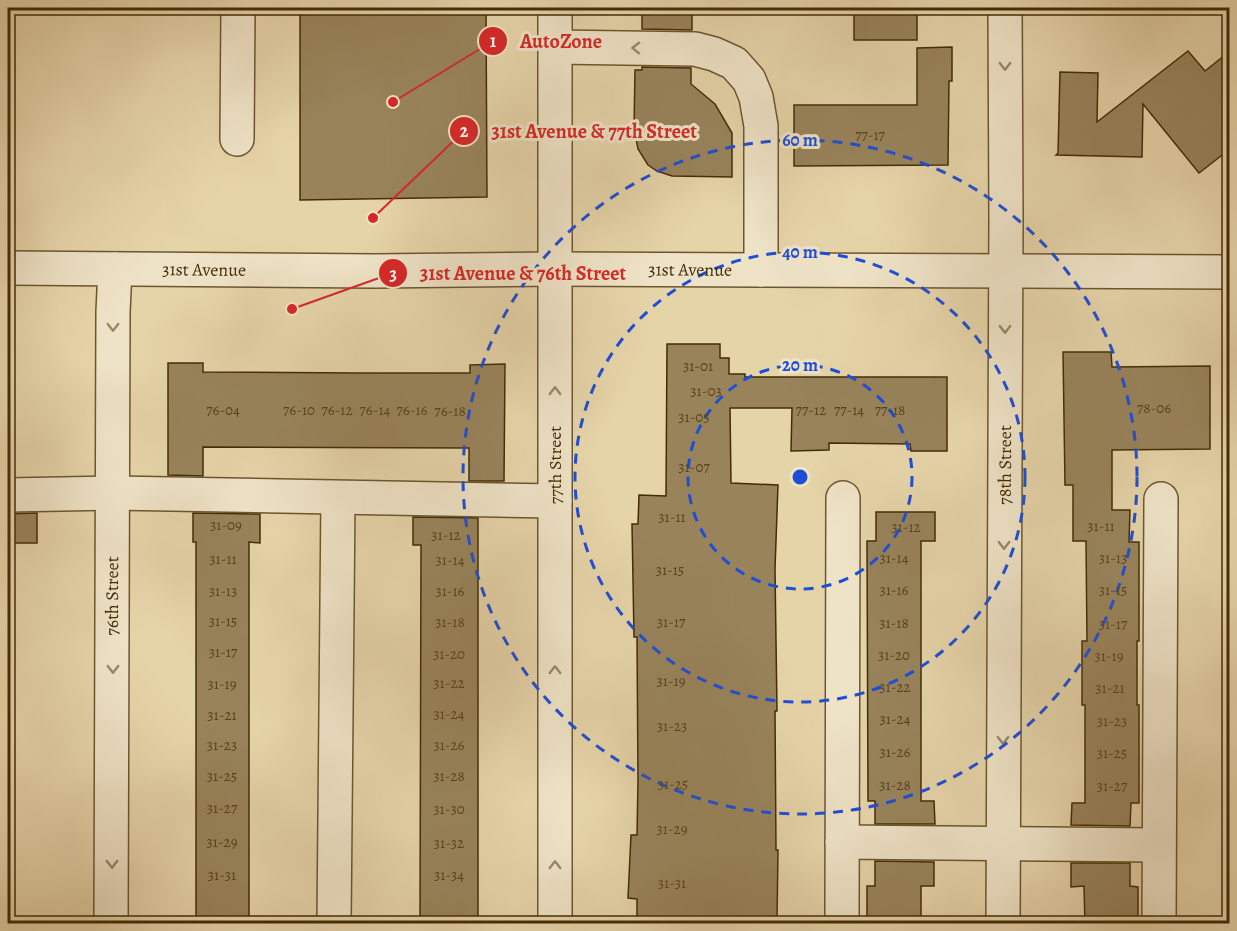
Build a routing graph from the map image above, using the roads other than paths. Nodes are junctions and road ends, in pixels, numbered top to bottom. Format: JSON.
{"nodes":[{"id":1,"x":238,"y":8,"type":"edge"},
{"id":2,"x":555,"y":8,"type":"edge"},
{"id":3,"x":1005,"y":8,"type":"edge"},
{"id":4,"x":555,"y":47,"type":"junction"},
{"id":5,"x":237,"y":139,"type":"dead end"},
{"id":6,"x":8,"y":268,"type":"edge"},
{"id":7,"x":115,"y":269,"type":"junction"},
{"id":8,"x":555,"y":269,"type":"junction"},
{"id":9,"x":761,"y":270,"type":"junction"},
{"id":10,"x":1005,"y":271,"type":"junction"},
{"id":11,"x":1230,"y":272,"type":"edge"},
{"id":12,"x":114,"y":494,"type":"junction"},
{"id":13,"x":8,"y":495,"type":"edge"},
{"id":14,"x":338,"y":498,"type":"junction"},
{"id":15,"x":843,"y":498,"type":"dead end"},
{"id":16,"x":1161,"y":500,"type":"dead end"},
{"id":17,"x":555,"y":501,"type":"junction"},
{"id":18,"x":842,"y":842,"type":"junction"},
{"id":19,"x":1003,"y":843,"type":"junction"},
{"id":20,"x":1159,"y":845,"type":"junction"},
{"id":21,"x":111,"y":924,"type":"edge"},
{"id":22,"x":334,"y":924,"type":"edge"},
{"id":23,"x":555,"y":924,"type":"edge"},
{"id":24,"x":842,"y":924,"type":"edge"},
{"id":25,"x":1002,"y":924,"type":"edge"},
{"id":26,"x":1158,"y":924,"type":"edge"}],
"edges":[{"from":1,"to":5,"type":"street"},
{"from":2,"to":4,"type":"street","name":"77th Street"},
{"from":3,"to":10,"type":"street","name":"78th Street","one_way":true},
{"from":4,"to":8,"type":"street","name":"77th Street"},
{"from":9,"to":4,"type":"street","one_way":true},
{"from":6,"to":7,"type":"street","name":"31st Avenue"},
{"from":7,"to":8,"type":"street","name":"31st Avenue"},
{"from":7,"to":12,"type":"street","name":"76th Street","one_way":true},
{"from":8,"to":9,"type":"street","name":"31st Avenue"},
{"from":17,"to":8,"type":"street","name":"77th Street","one_way":true},
{"from":9,"to":10,"type":"street","name":"31st Avenue"},
{"from":10,"to":11,"type":"street","name":"31st Avenue"},
{"from":10,"to":19,"type":"street","name":"78th Street","one_way":true},
{"from":12,"to":13,"type":"street"},
{"from":12,"to":14,"type":"street"},
{"from":12,"to":21,"type":"street","name":"76th Street","one_way":true},
{"from":14,"to":17,"type":"street"},
{"from":14,"to":22,"type":"street"},
{"from":15,"to":18,"type":"street"},
{"from":16,"to":20,"type":"street"},
{"from":23,"to":17,"type":"street","name":"77th Street","one_way":true},
{"from":18,"to":19,"type":"street"},
{"from":18,"to":24,"type":"street"},
{"from":19,"to":20,"type":"street"},
{"from":19,"to":25,"type":"street","name":"78th Street"},
{"from":20,"to":26,"type":"street"}]}
